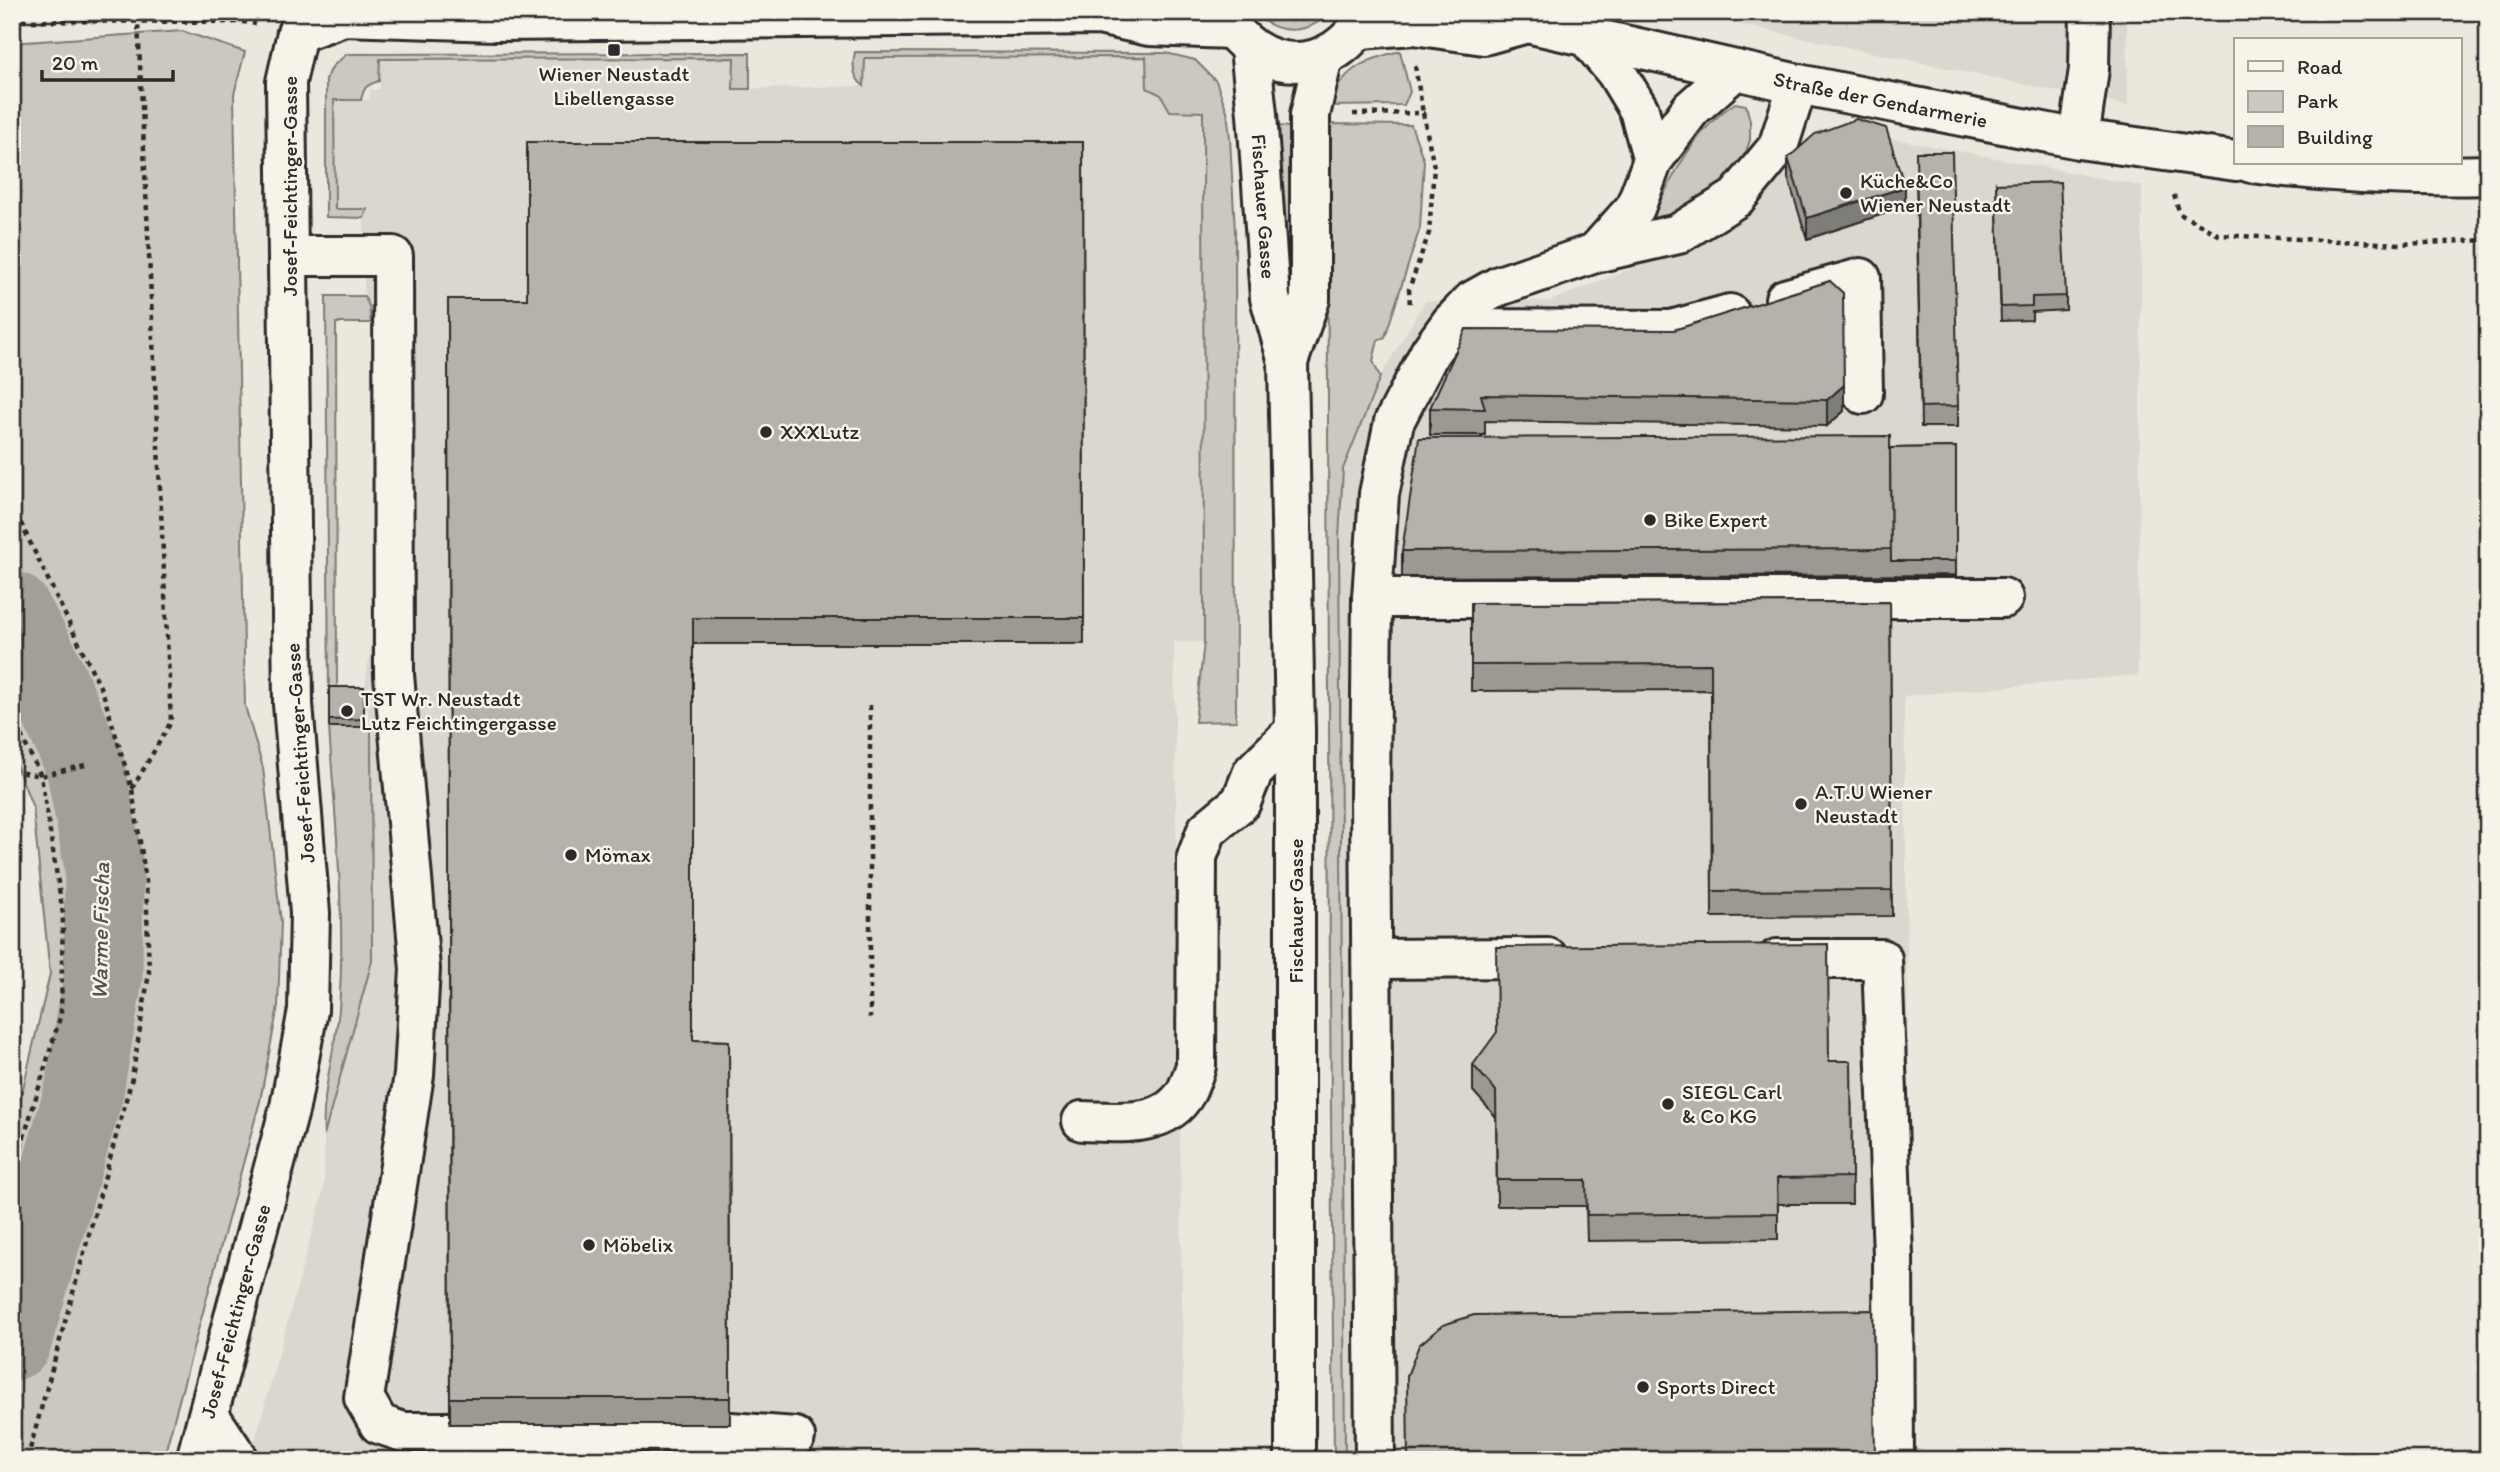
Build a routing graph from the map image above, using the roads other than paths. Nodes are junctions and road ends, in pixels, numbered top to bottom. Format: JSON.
{"nodes":[{"id":1,"x":2090,"y":12,"type":"edge"},
{"id":2,"x":1102,"y":14,"type":"edge"},
{"id":3,"x":494,"y":16,"type":"edge"},
{"id":4,"x":1521,"y":17,"type":"edge"},
{"id":5,"x":1364,"y":21,"type":"edge"},
{"id":6,"x":289,"y":22,"type":"edge"},
{"id":7,"x":1234,"y":30,"type":"edge"},
{"id":8,"x":1586,"y":36,"type":"junction"},
{"id":9,"x":1323,"y":57,"type":"junction"},
{"id":10,"x":1735,"y":71,"type":"junction"},
{"id":11,"x":1798,"y":84,"type":"junction"},
{"id":12,"x":2079,"y":139,"type":"junction"},
{"id":13,"x":1653,"y":160,"type":"junction"},
{"id":14,"x":2234,"y":161,"type":"edge"},
{"id":15,"x":2259,"y":164,"type":"edge"},
{"id":16,"x":2488,"y":174,"type":"edge"},
{"id":17,"x":1595,"y":253,"type":"junction"},
{"id":18,"x":289,"y":256,"type":"junction"},
{"id":19,"x":1441,"y":338,"type":"junction"},
{"id":20,"x":1288,"y":362,"type":"junction"},
{"id":21,"x":1863,"y":394,"type":"dead end"},
{"id":22,"x":1372,"y":598,"type":"junction"},
{"id":23,"x":2003,"y":598,"type":"dead end"},
{"id":24,"x":1295,"y":730,"type":"junction"},
{"id":25,"x":1584,"y":958,"type":"edge"},
{"id":26,"x":1372,"y":959,"type":"junction"},
{"id":27,"x":1747,"y":959,"type":"edge"},
{"id":28,"x":1082,"y":1121,"type":"dead end"},
{"id":29,"x":209,"y":1415,"type":"junction"},
{"id":30,"x":196,"y":1460,"type":"edge"},
{"id":31,"x":239,"y":1460,"type":"edge"},
{"id":32,"x":440,"y":1460,"type":"edge"},
{"id":33,"x":1295,"y":1460,"type":"edge"},
{"id":34,"x":1375,"y":1460,"type":"edge"},
{"id":35,"x":1894,"y":1460,"type":"edge"}],
"edges":[{"from":1,"to":12,"type":"street"},
{"from":2,"to":3,"type":"street"},
{"from":2,"to":7,"type":"street"},
{"from":3,"to":6,"type":"street"},
{"from":4,"to":5,"type":"street","name":"Straße der Gendarmerie"},
{"from":4,"to":8,"type":"street","name":"Straße der Gendarmerie"},
{"from":5,"to":9,"type":"street"},
{"from":6,"to":18,"type":"street","name":"Josef-Feichtinger-Gasse"},
{"from":7,"to":9,"type":"street"},
{"from":7,"to":20,"type":"street","name":"Fischauer Gasse"},
{"from":8,"to":10,"type":"street","name":"Straße der Gendarmerie"},
{"from":8,"to":13,"type":"street"},
{"from":9,"to":20,"type":"street","name":"Fischauer Gasse"},
{"from":10,"to":11,"type":"street","name":"Straße der Gendarmerie"},
{"from":10,"to":13,"type":"street"},
{"from":11,"to":12,"type":"street","name":"Straße der Gendarmerie"},
{"from":11,"to":17,"type":"street"},
{"from":12,"to":14,"type":"street","name":"Straße der Gendarmerie"},
{"from":13,"to":17,"type":"street"},
{"from":15,"to":16,"type":"street"},
{"from":17,"to":19,"type":"street"},
{"from":18,"to":29,"type":"street","name":"Josef-Feichtinger-Gasse"},
{"from":18,"to":32,"type":"street"},
{"from":19,"to":21,"type":"street"},
{"from":19,"to":22,"type":"street"},
{"from":20,"to":24,"type":"street","name":"Fischauer Gasse"},
{"from":22,"to":23,"type":"street"},
{"from":22,"to":26,"type":"street"},
{"from":24,"to":28,"type":"street"},
{"from":24,"to":33,"type":"street","name":"Fischauer Gasse"},
{"from":25,"to":26,"type":"street"},
{"from":26,"to":34,"type":"street"},
{"from":27,"to":35,"type":"street"},
{"from":29,"to":30,"type":"street","name":"Josef-Feichtinger-Gasse"},
{"from":29,"to":31,"type":"street"}]}
